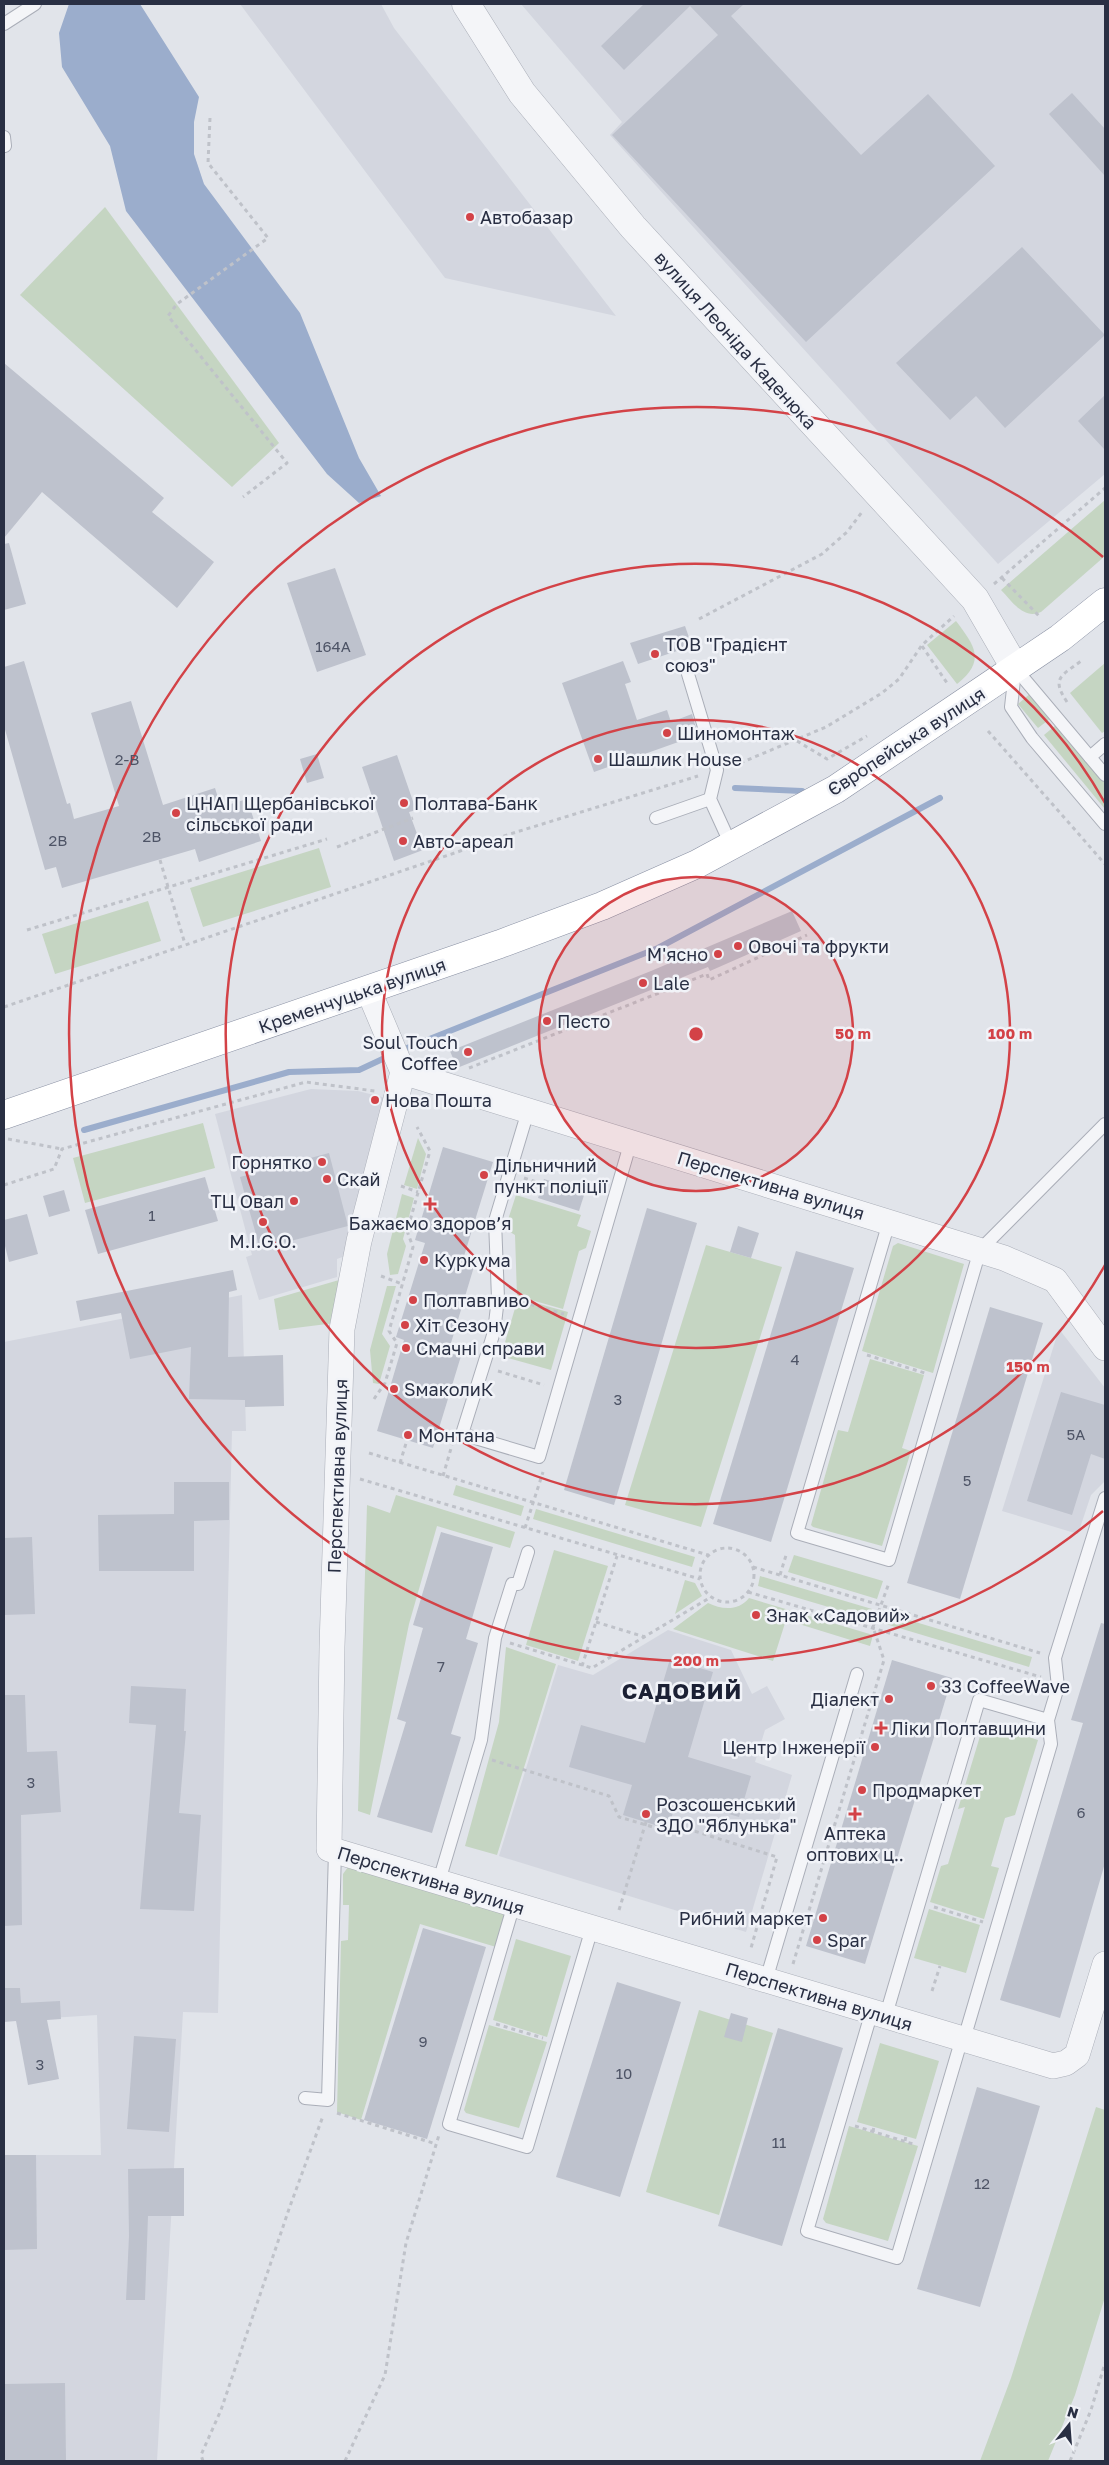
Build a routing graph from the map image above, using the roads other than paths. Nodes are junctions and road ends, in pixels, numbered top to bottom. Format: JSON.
{"nodes":[{"id":1,"x":35,"y":4,"type":"edge"},
{"id":2,"x":466,"y":4,"type":"edge"},
{"id":3,"x":4,"y":24,"type":"edge"},
{"id":4,"x":1105,"y":602,"type":"edge"},
{"id":5,"x":1015,"y":668,"type":"junction"},
{"id":6,"x":688,"y":674,"type":"dead end"},
{"id":7,"x":1105,"y":744,"type":"edge"},
{"id":8,"x":1090,"y":757,"type":"junction"},
{"id":9,"x":1105,"y":775,"type":"edge"},
{"id":10,"x":710,"y":799,"type":"junction"},
{"id":11,"x":656,"y":818,"type":"dead end"},
{"id":12,"x":1105,"y":824,"type":"edge"},
{"id":13,"x":731,"y":845,"type":"junction"},
{"id":14,"x":696,"y":864,"type":"joint"},
{"id":15,"x":368,"y":989,"type":"junction"},
{"id":16,"x":403,"y":1072,"type":"junction"},
{"id":17,"x":528,"y":1110,"type":"junction"},
{"id":18,"x":1105,"y":1124,"type":"edge"},
{"id":19,"x":4,"y":1127,"type":"edge"},
{"id":20,"x":631,"y":1141,"type":"junction"},
{"id":21,"x":889,"y":1222,"type":"junction"},
{"id":22,"x":980,"y":1250,"type":"junction"},
{"id":23,"x":1105,"y":1348,"type":"edge"},
{"id":24,"x":1105,"y":1498,"type":"edge"},
{"id":25,"x":528,"y":1552,"type":"dead end"},
{"id":26,"x":857,"y":1674,"type":"dead end"},
{"id":27,"x":1048,"y":1720,"type":"junction"},
{"id":28,"x":335,"y":1851,"type":"junction"},
{"id":29,"x":439,"y":1882,"type":"junction"},
{"id":30,"x":514,"y":1904,"type":"junction"},
{"id":31,"x":592,"y":1928,"type":"junction"},
{"id":32,"x":1105,"y":1964,"type":"edge"},
{"id":33,"x":776,"y":1983,"type":"junction"},
{"id":34,"x":879,"y":2013,"type":"junction"},
{"id":35,"x":963,"y":2038,"type":"junction"},
{"id":36,"x":305,"y":2098,"type":"dead end"}],
"edges":[{"from":1,"to":3,"type":"lane"},
{"from":2,"to":5,"type":"street","name":"вулиця Леоніда Каденюка"},
{"from":4,"to":5,"type":"highway","name":"Європейська вулиця"},
{"from":5,"to":8,"type":"lane"},
{"from":5,"to":12,"type":"lane"},
{"from":5,"to":13,"type":"highway","name":"Європейська вулиця"},
{"from":6,"to":10,"type":"lane"},
{"from":7,"to":8,"type":"lane"},
{"from":8,"to":9,"type":"lane"},
{"from":10,"to":11,"type":"lane"},
{"from":10,"to":13,"type":"lane"},
{"from":13,"to":14,"type":"highway","name":"Європейська вулиця"},
{"from":14,"to":15,"type":"highway","name":"Кременчуцька вулиця"},
{"from":15,"to":16,"type":"street"},
{"from":15,"to":19,"type":"highway","name":"Кременчуцька вулиця"},
{"from":16,"to":17,"type":"street","name":"Перспективна вулиця"},
{"from":16,"to":28,"type":"street","name":"Перспективна вулиця"},
{"from":17,"to":20,"type":"street","name":"Перспективна вулиця"},
{"from":17,"to":20,"type":"lane"},
{"from":18,"to":22,"type":"lane"},
{"from":20,"to":21,"type":"street","name":"Перспективна вулиця"},
{"from":21,"to":22,"type":"street","name":"Перспективна вулиця"},
{"from":21,"to":22,"type":"lane"},
{"from":22,"to":23,"type":"street","name":"Перспективна вулиця"},
{"from":24,"to":27,"type":"lane"},
{"from":25,"to":29,"type":"lane"},
{"from":26,"to":33,"type":"lane"},
{"from":27,"to":34,"type":"lane"},
{"from":27,"to":35,"type":"lane"},
{"from":28,"to":29,"type":"street","name":"Перспективна вулиця"},
{"from":28,"to":36,"type":"lane"},
{"from":29,"to":30,"type":"street","name":"Перспективна вулиця"},
{"from":30,"to":31,"type":"street","name":"Перспективна вулиця"},
{"from":30,"to":31,"type":"lane"},
{"from":31,"to":33,"type":"street","name":"Перспективна вулиця"},
{"from":32,"to":35,"type":"street","name":"Перспективна вулиця"},
{"from":33,"to":34,"type":"street","name":"Перспективна вулиця"},
{"from":34,"to":35,"type":"street","name":"Перспективна вулиця"},
{"from":34,"to":35,"type":"lane"}]}
